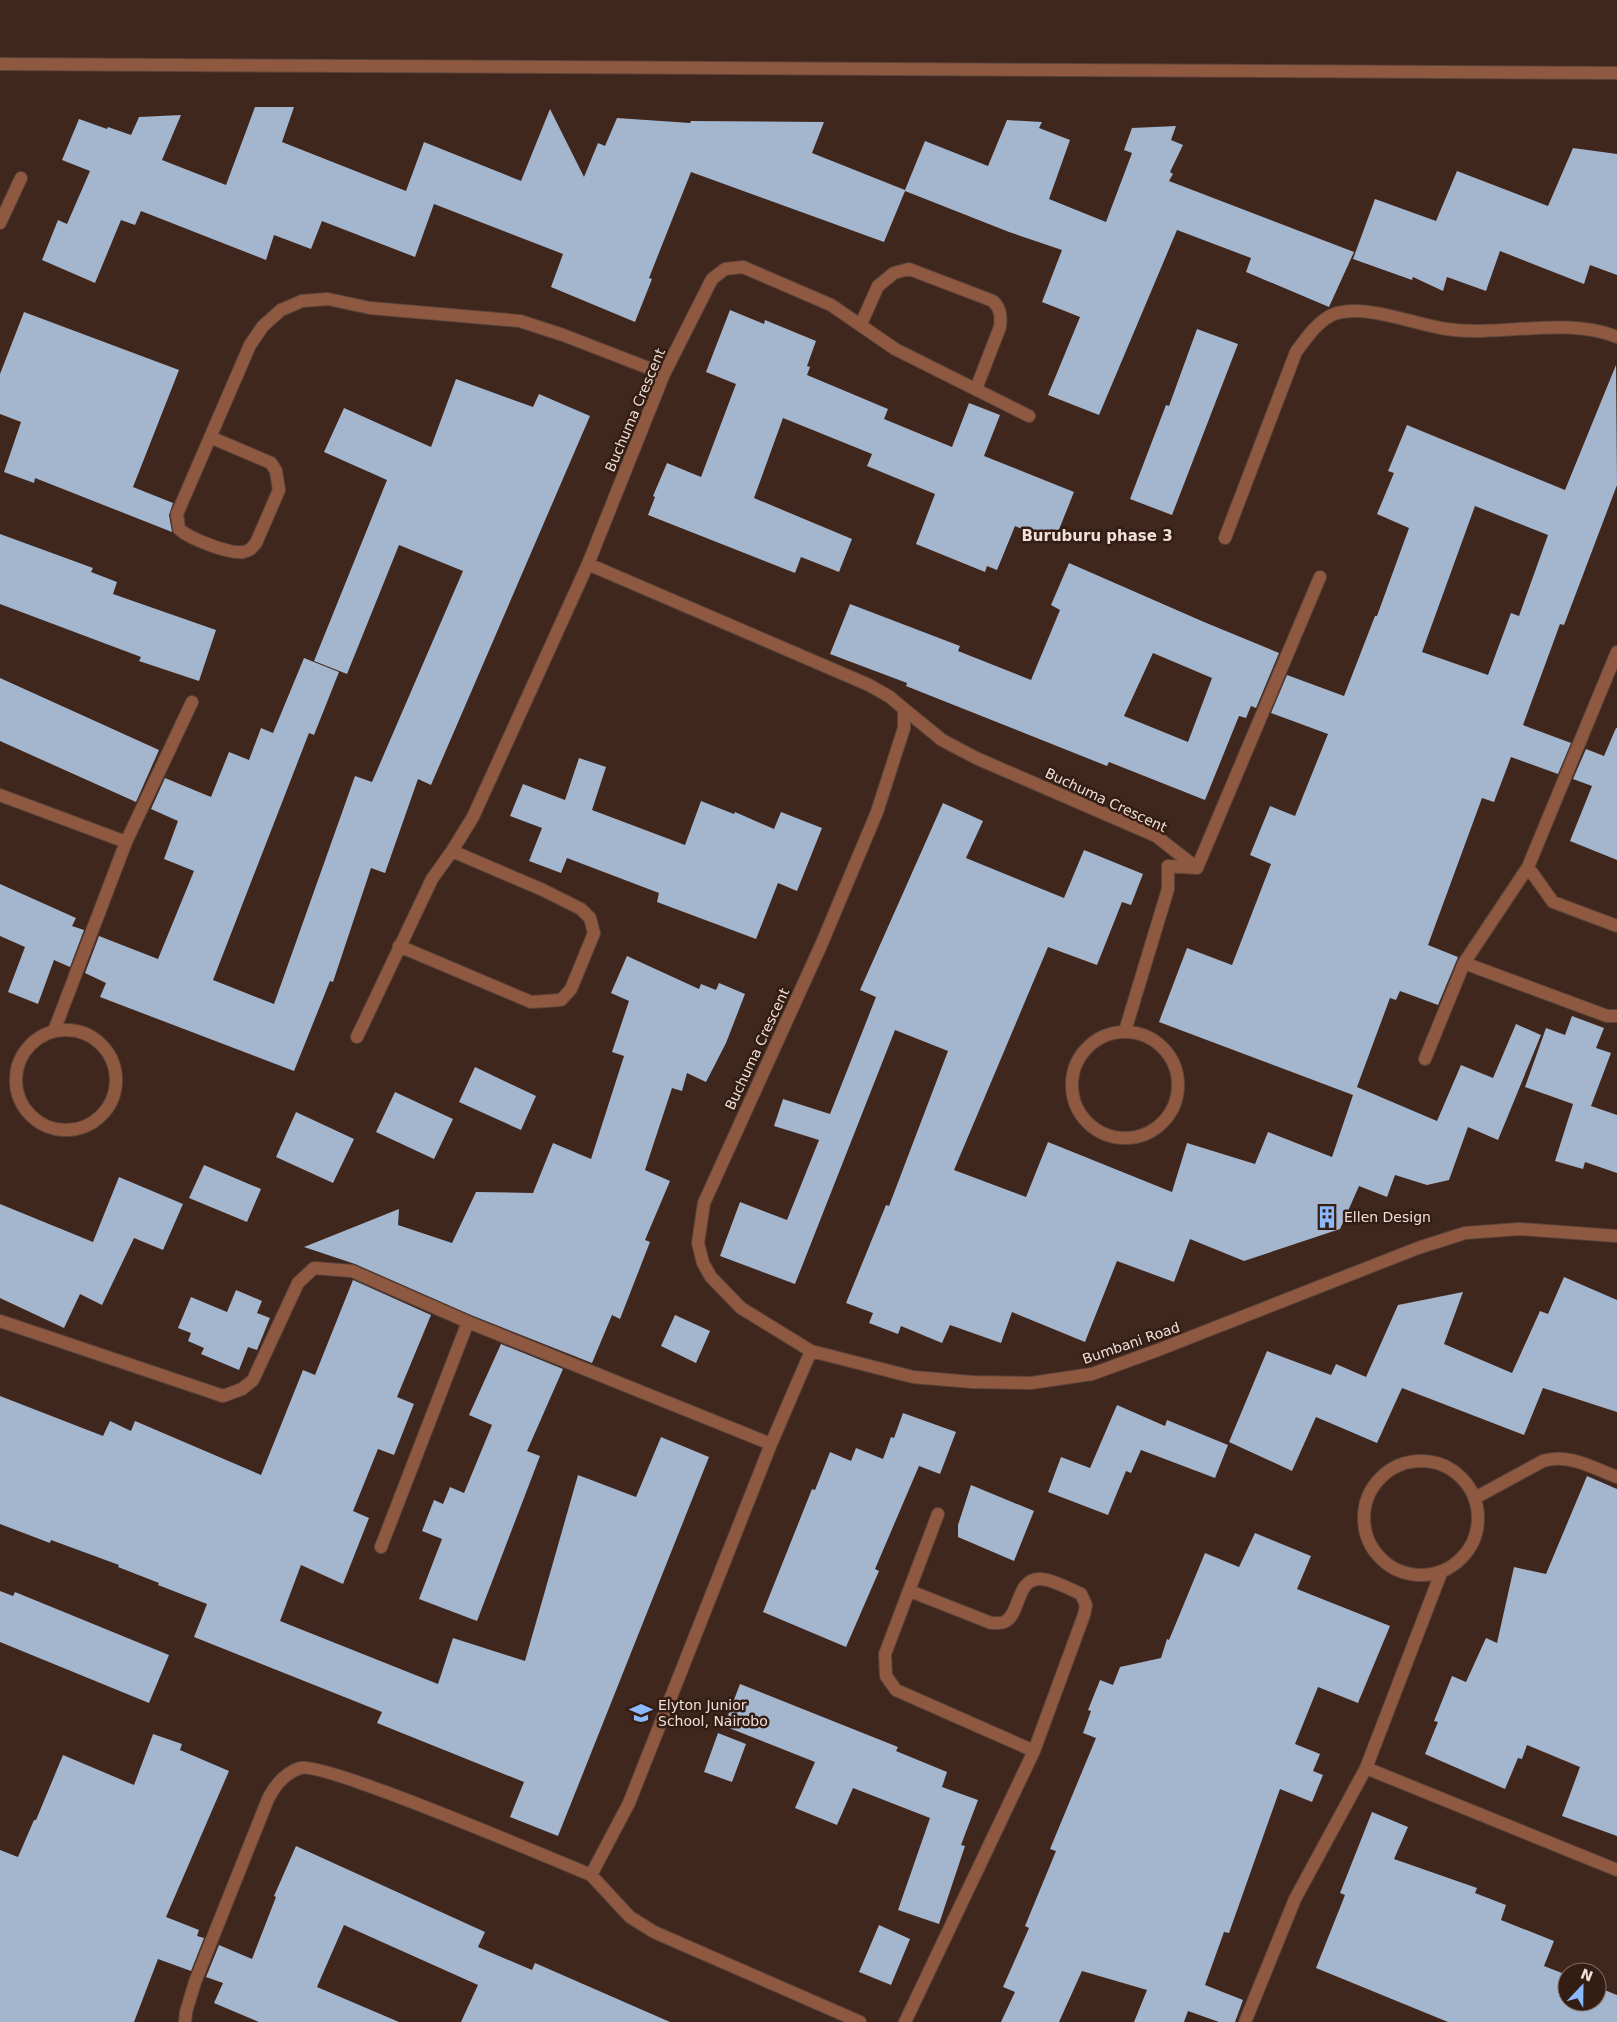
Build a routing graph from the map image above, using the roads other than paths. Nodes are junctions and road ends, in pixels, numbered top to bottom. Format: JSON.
{"nodes":[{"id":1,"x":0,"y":64,"type":"edge"},
{"id":2,"x":1617,"y":73,"type":"edge"},
{"id":3,"x":20,"y":178,"type":"dead end"},
{"id":4,"x":0,"y":223,"type":"edge"},
{"id":5,"x":861,"y":324,"type":"junction"},
{"id":6,"x":1617,"y":337,"type":"edge"},
{"id":7,"x":664,"y":374,"type":"junction"},
{"id":8,"x":976,"y":390,"type":"junction"},
{"id":9,"x":1029,"y":416,"type":"dead end"},
{"id":10,"x":210,"y":438,"type":"junction"},
{"id":11,"x":1225,"y":538,"type":"dead end"},
{"id":12,"x":588,"y":564,"type":"junction"},
{"id":13,"x":1320,"y":577,"type":"dead end"},
{"id":14,"x":1617,"y":652,"type":"edge"},
{"id":15,"x":192,"y":702,"type":"dead end"},
{"id":16,"x":904,"y":709,"type":"junction"},
{"id":17,"x":0,"y":796,"type":"edge"},
{"id":18,"x":126,"y":842,"type":"junction"},
{"id":19,"x":452,"y":850,"type":"junction"},
{"id":20,"x":1528,"y":867,"type":"junction"},
{"id":21,"x":1197,"y":868,"type":"junction"},
{"id":22,"x":1617,"y":926,"type":"edge"},
{"id":23,"x":399,"y":946,"type":"junction"},
{"id":24,"x":1464,"y":963,"type":"junction"},
{"id":25,"x":1617,"y":1016,"type":"edge"},
{"id":26,"x":54,"y":1031,"type":"junction"},
{"id":27,"x":1125,"y":1031,"type":"junction"},
{"id":28,"x":357,"y":1037,"type":"dead end"},
{"id":29,"x":1424,"y":1059,"type":"dead end"},
{"id":30,"x":704,"y":1203,"type":"joint"},
{"id":31,"x":1617,"y":1236,"type":"edge"},
{"id":32,"x":0,"y":1321,"type":"edge"},
{"id":33,"x":468,"y":1322,"type":"junction"},
{"id":34,"x":810,"y":1351,"type":"junction"},
{"id":35,"x":771,"y":1444,"type":"junction"},
{"id":36,"x":1617,"y":1477,"type":"edge"},
{"id":37,"x":1475,"y":1498,"type":"junction"},
{"id":38,"x":938,"y":1514,"type":"dead end"},
{"id":39,"x":381,"y":1547,"type":"dead end"},
{"id":40,"x":1441,"y":1573,"type":"junction"},
{"id":41,"x":910,"y":1591,"type":"junction"},
{"id":42,"x":1034,"y":1751,"type":"junction"},
{"id":43,"x":1366,"y":1768,"type":"junction"},
{"id":44,"x":1617,"y":1870,"type":"edge"},
{"id":45,"x":591,"y":1875,"type":"junction"},
{"id":46,"x":186,"y":2022,"type":"edge"},
{"id":47,"x":860,"y":2022,"type":"edge"},
{"id":48,"x":905,"y":2022,"type":"edge"},
{"id":49,"x":1245,"y":2022,"type":"edge"}],
"edges":[{"from":1,"to":2,"type":"street"},
{"from":3,"to":4,"type":"street"},
{"from":5,"to":7,"type":"street","name":"Buchuma Crescent"},
{"from":5,"to":8,"type":"street","name":"Buchuma Crescent"},
{"from":5,"to":8,"type":"street"},
{"from":6,"to":11,"type":"street"},
{"from":7,"to":10,"type":"street"},
{"from":7,"to":12,"type":"street","name":"Buchuma Crescent"},
{"from":8,"to":9,"type":"street","name":"Buchuma Crescent"},
{"from":10,"to":10,"type":"street"},
{"from":12,"to":16,"type":"street","name":"Buchuma Crescent"},
{"from":12,"to":19,"type":"street"},
{"from":13,"to":21,"type":"street"},
{"from":14,"to":20,"type":"street"},
{"from":15,"to":18,"type":"street"},
{"from":16,"to":21,"type":"street","name":"Buchuma Crescent"},
{"from":16,"to":30,"type":"street","name":"Buchuma Crescent"},
{"from":17,"to":18,"type":"street"},
{"from":18,"to":26,"type":"street"},
{"from":19,"to":23,"type":"street"},
{"from":19,"to":23,"type":"street"},
{"from":20,"to":22,"type":"street"},
{"from":20,"to":24,"type":"street"},
{"from":21,"to":27,"type":"street"},
{"from":23,"to":28,"type":"street"},
{"from":24,"to":25,"type":"street"},
{"from":24,"to":29,"type":"street"},
{"from":26,"to":26,"type":"street"},
{"from":27,"to":27,"type":"street"},
{"from":30,"to":34,"type":"street","name":"Bumbani Road"},
{"from":31,"to":34,"type":"street","name":"Bumbani Road"},
{"from":32,"to":33,"type":"street"},
{"from":33,"to":35,"type":"street"},
{"from":33,"to":39,"type":"street"},
{"from":34,"to":35,"type":"street"},
{"from":35,"to":45,"type":"street"},
{"from":36,"to":37,"type":"street"},
{"from":37,"to":40,"type":"street"},
{"from":37,"to":40,"type":"street"},
{"from":38,"to":41,"type":"street"},
{"from":40,"to":43,"type":"street"},
{"from":41,"to":42,"type":"street"},
{"from":41,"to":42,"type":"street"},
{"from":42,"to":48,"type":"street"},
{"from":43,"to":44,"type":"street"},
{"from":43,"to":49,"type":"street"},
{"from":45,"to":46,"type":"street"},
{"from":45,"to":47,"type":"street"}]}
